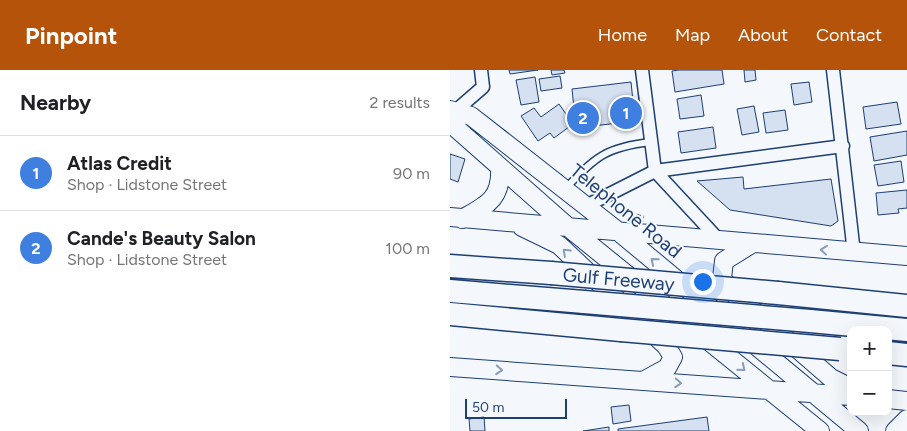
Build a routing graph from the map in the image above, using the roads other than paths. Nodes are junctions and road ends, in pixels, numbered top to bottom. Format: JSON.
{"nodes":[{"id":1,"x":481,"y":70,"type":"edge"},
{"id":2,"x":642,"y":70,"type":"edge"},
{"id":3,"x":833,"y":70,"type":"edge"},
{"id":4,"x":452,"y":112,"type":"edge"},
{"id":5,"x":651,"y":142,"type":"junction"},
{"id":6,"x":843,"y":146,"type":"junction"},
{"id":7,"x":500,"y":167,"type":"junction"},
{"id":8,"x":655,"y":171,"type":"junction"},
{"id":9,"x":565,"y":189,"type":"junction"},
{"id":10,"x":586,"y":206,"type":"junction"},
{"id":11,"x":456,"y":218,"type":"edge"},
{"id":12,"x":514,"y":223,"type":"junction"},
{"id":13,"x":568,"y":227,"type":"junction"},
{"id":14,"x":619,"y":232,"type":"junction"},
{"id":15,"x":719,"y":240,"type":"junction"},
{"id":16,"x":753,"y":243,"type":"junction"},
{"id":17,"x":854,"y":253,"type":"junction"},
{"id":18,"x":907,"y":256,"type":"edge"},
{"id":19,"x":450,"y":266,"type":"edge"},
{"id":20,"x":450,"y":291,"type":"edge"},
{"id":21,"x":907,"y":306,"type":"edge"},
{"id":22,"x":450,"y":314,"type":"edge"},
{"id":23,"x":475,"y":317,"type":"junction"},
{"id":24,"x":450,"y":324,"type":"edge"},
{"id":25,"x":907,"y":330,"type":"edge"},
{"id":26,"x":846,"y":350,"type":"edge"},
{"id":27,"x":892,"y":353,"type":"edge"},
{"id":28,"x":907,"y":355,"type":"edge"},
{"id":29,"x":450,"y":366,"type":"edge"},
{"id":30,"x":645,"y":380,"type":"junction"},
{"id":31,"x":847,"y":386,"type":"edge"},
{"id":32,"x":767,"y":389,"type":"junction"},
{"id":33,"x":813,"y":392,"type":"junction"},
{"id":34,"x":847,"y":396,"type":"edge"},
{"id":35,"x":892,"y":399,"type":"edge"},
{"id":36,"x":907,"y":401,"type":"edge"},
{"id":37,"x":796,"y":412,"type":"junction"},
{"id":38,"x":907,"y":419,"type":"edge"},
{"id":39,"x":800,"y":431,"type":"edge"},
{"id":40,"x":820,"y":431,"type":"edge"},
{"id":41,"x":859,"y":431,"type":"edge"},
{"id":42,"x":895,"y":431,"type":"edge"}],
"edges":[{"from":1,"to":4,"type":"street"},
{"from":2,"to":5,"type":"street"},
{"from":3,"to":6,"type":"street"},
{"from":4,"to":7,"type":"main road"},
{"from":4,"to":9,"type":"main road","name":"Telephone Road"},
{"from":5,"to":8,"type":"street"},
{"from":5,"to":9,"type":"lane"},
{"from":6,"to":8,"type":"street"},
{"from":6,"to":17,"type":"street"},
{"from":7,"to":11,"type":"main road"},
{"from":7,"to":13,"type":"main road"},
{"from":8,"to":10,"type":"street"},
{"from":8,"to":15,"type":"street"},
{"from":9,"to":10,"type":"main road","name":"Telephone Road"},
{"from":10,"to":14,"type":"main road","name":"Telephone Road"},
{"from":11,"to":12,"type":"main road"},
{"from":12,"to":13,"type":"main road"},
{"from":30,"to":12,"type":"main road","one_way":true},
{"from":13,"to":14,"type":"main road"},
{"from":13,"to":32,"type":"main road","one_way":true},
{"from":14,"to":15,"type":"main road"},
{"from":33,"to":14,"type":"main road","name":"Telephone Road","one_way":true},
{"from":15,"to":16,"type":"main road"},
{"from":17,"to":16,"type":"main road","one_way":true},
{"from":16,"to":31,"type":"main road"},
{"from":17,"to":18,"type":"main road"},
{"from":19,"to":21,"type":"highway","name":"Gulf Freeway","bridge":true},
{"from":20,"to":25,"type":"highway","name":"Gulf Freeway","bridge":true},
{"from":22,"to":23,"type":"highway"},
{"from":23,"to":24,"type":"highway"},
{"from":23,"to":26,"type":"highway","bridge":true},
{"from":27,"to":28,"type":"highway"},
{"from":29,"to":30,"type":"main road","one_way":true},
{"from":30,"to":32,"type":"main road","one_way":true},
{"from":32,"to":33,"type":"main road"},
{"from":32,"to":37,"type":"main road"},
{"from":33,"to":34,"type":"main road"},
{"from":33,"to":41,"type":"main road","name":"Telephone Road"},
{"from":35,"to":36,"type":"main road"},
{"from":37,"to":39,"type":"main road"},
{"from":37,"to":40,"type":"main road"},
{"from":38,"to":42,"type":"main road"}]}
